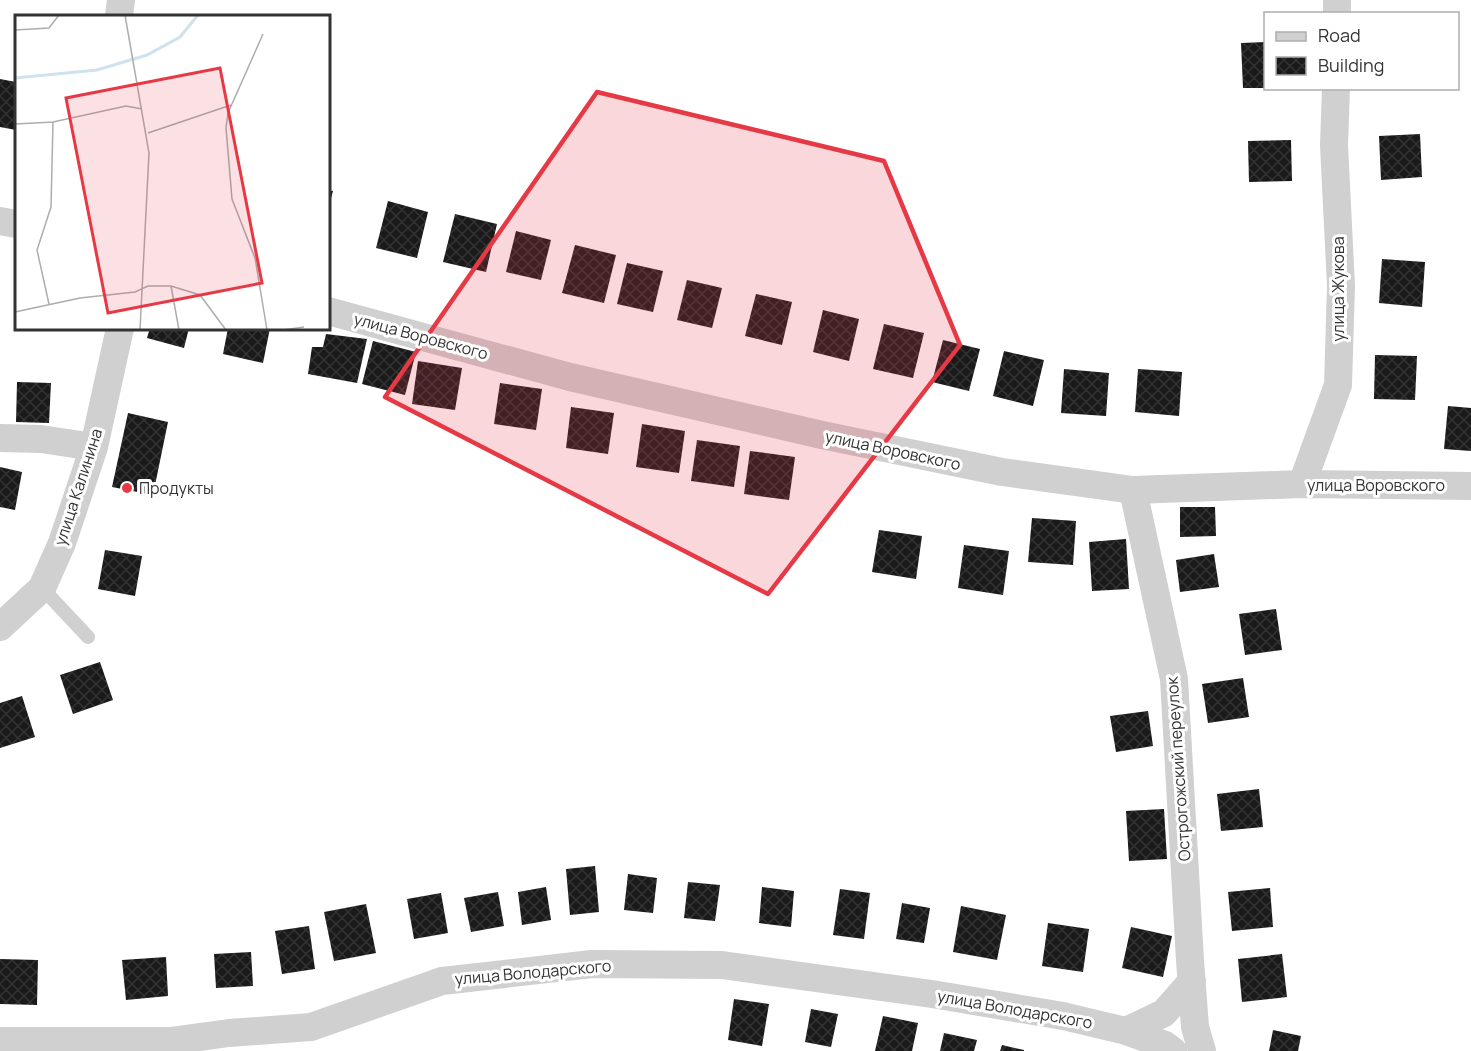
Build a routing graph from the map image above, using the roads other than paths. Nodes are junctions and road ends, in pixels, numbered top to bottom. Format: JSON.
{"nodes":[{"id":1,"x":120,"y":0,"type":"edge"},
{"id":2,"x":119,"y":15,"type":"edge"},
{"id":3,"x":1336,"y":90,"type":"edge"},
{"id":4,"x":0,"y":221,"type":"edge"},
{"id":5,"x":15,"y":224,"type":"edge"},
{"id":6,"x":330,"y":312,"type":"edge"},
{"id":7,"x":120,"y":330,"type":"edge"},
{"id":8,"x":0,"y":438,"type":"edge"},
{"id":9,"x":93,"y":447,"type":"junction"},
{"id":10,"x":1302,"y":484,"type":"junction"},
{"id":11,"x":1471,"y":486,"type":"edge"},
{"id":12,"x":1133,"y":490,"type":"junction"},
{"id":13,"x":42,"y":588,"type":"junction"},
{"id":14,"x":0,"y":627,"type":"edge"},
{"id":15,"x":88,"y":637,"type":"dead end"},
{"id":16,"x":1192,"y":981,"type":"junction"},
{"id":17,"x":1126,"y":1031,"type":"junction"},
{"id":18,"x":0,"y":1041,"type":"edge"},
{"id":19,"x":1173,"y":1051,"type":"edge"},
{"id":20,"x":1202,"y":1051,"type":"edge"}],
"edges":[{"from":1,"to":2,"type":"street"},
{"from":3,"to":10,"type":"street","name":"улица Жукова"},
{"from":4,"to":5,"type":"street"},
{"from":6,"to":12,"type":"street","name":"улица Воровского"},
{"from":7,"to":9,"type":"street","name":"улица Калинина"},
{"from":8,"to":9,"type":"street"},
{"from":9,"to":13,"type":"street","name":"улица Калинина"},
{"from":10,"to":11,"type":"street","name":"улица Воровского"},
{"from":10,"to":12,"type":"street","name":"улица Воровского"},
{"from":12,"to":16,"type":"street","name":"Острогожский переулок"},
{"from":13,"to":14,"type":"street","name":"улица Калинина"},
{"from":13,"to":15,"type":"lane"},
{"from":16,"to":17,"type":"street"},
{"from":16,"to":20,"type":"street","name":"Острогожский переулок"},
{"from":17,"to":18,"type":"street","name":"улица Володарского"},
{"from":17,"to":19,"type":"street","name":"улица Володарского"}]}
